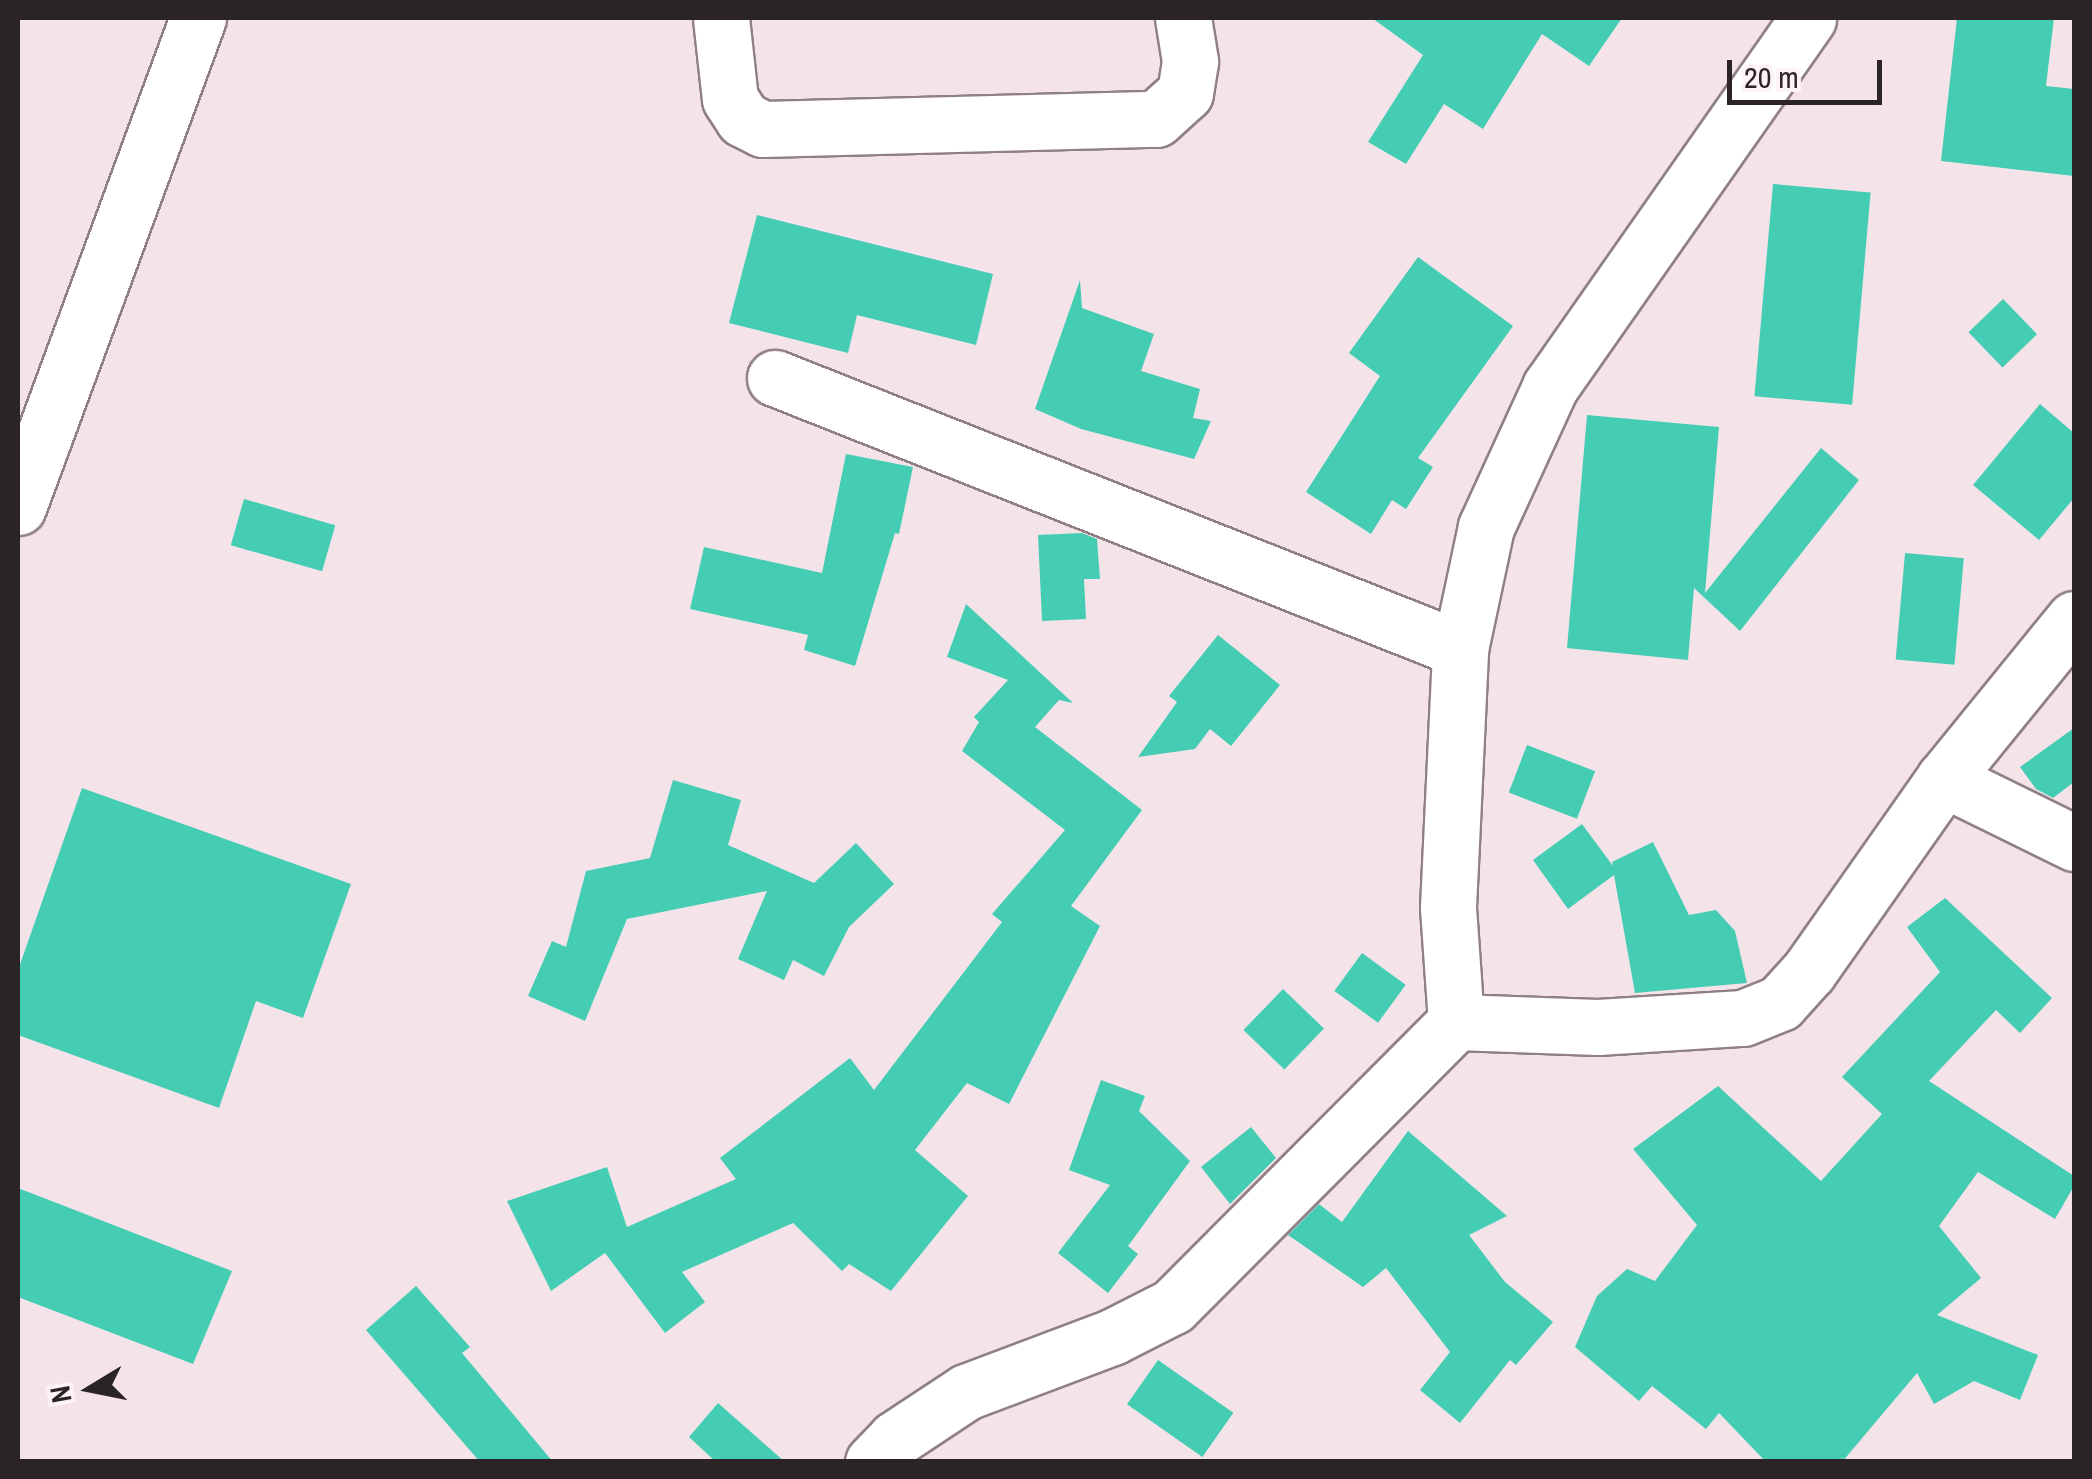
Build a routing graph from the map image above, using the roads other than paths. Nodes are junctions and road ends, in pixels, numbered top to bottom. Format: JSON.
{"nodes":[{"id":1,"x":198,"y":18,"type":"edge"},
{"id":2,"x":721,"y":18,"type":"edge"},
{"id":3,"x":1183,"y":18,"type":"edge"},
{"id":4,"x":1808,"y":18,"type":"edge"},
{"id":5,"x":775,"y":378,"type":"dead end"},
{"id":6,"x":18,"y":507,"type":"edge"},
{"id":7,"x":2074,"y":620,"type":"edge"},
{"id":8,"x":1460,"y":649,"type":"junction"},
{"id":9,"x":1944,"y":779,"type":"junction"},
{"id":10,"x":2074,"y":843,"type":"edge"},
{"id":11,"x":1456,"y":1022,"type":"junction"},
{"id":12,"x":872,"y":1462,"type":"edge"}],
"edges":[{"from":1,"to":6,"type":"street"},
{"from":2,"to":3,"type":"street"},
{"from":4,"to":8,"type":"street"},
{"from":5,"to":8,"type":"street"},
{"from":7,"to":9,"type":"street"},
{"from":8,"to":11,"type":"street"},
{"from":9,"to":10,"type":"street"},
{"from":9,"to":11,"type":"street"},
{"from":11,"to":12,"type":"street"}]}
